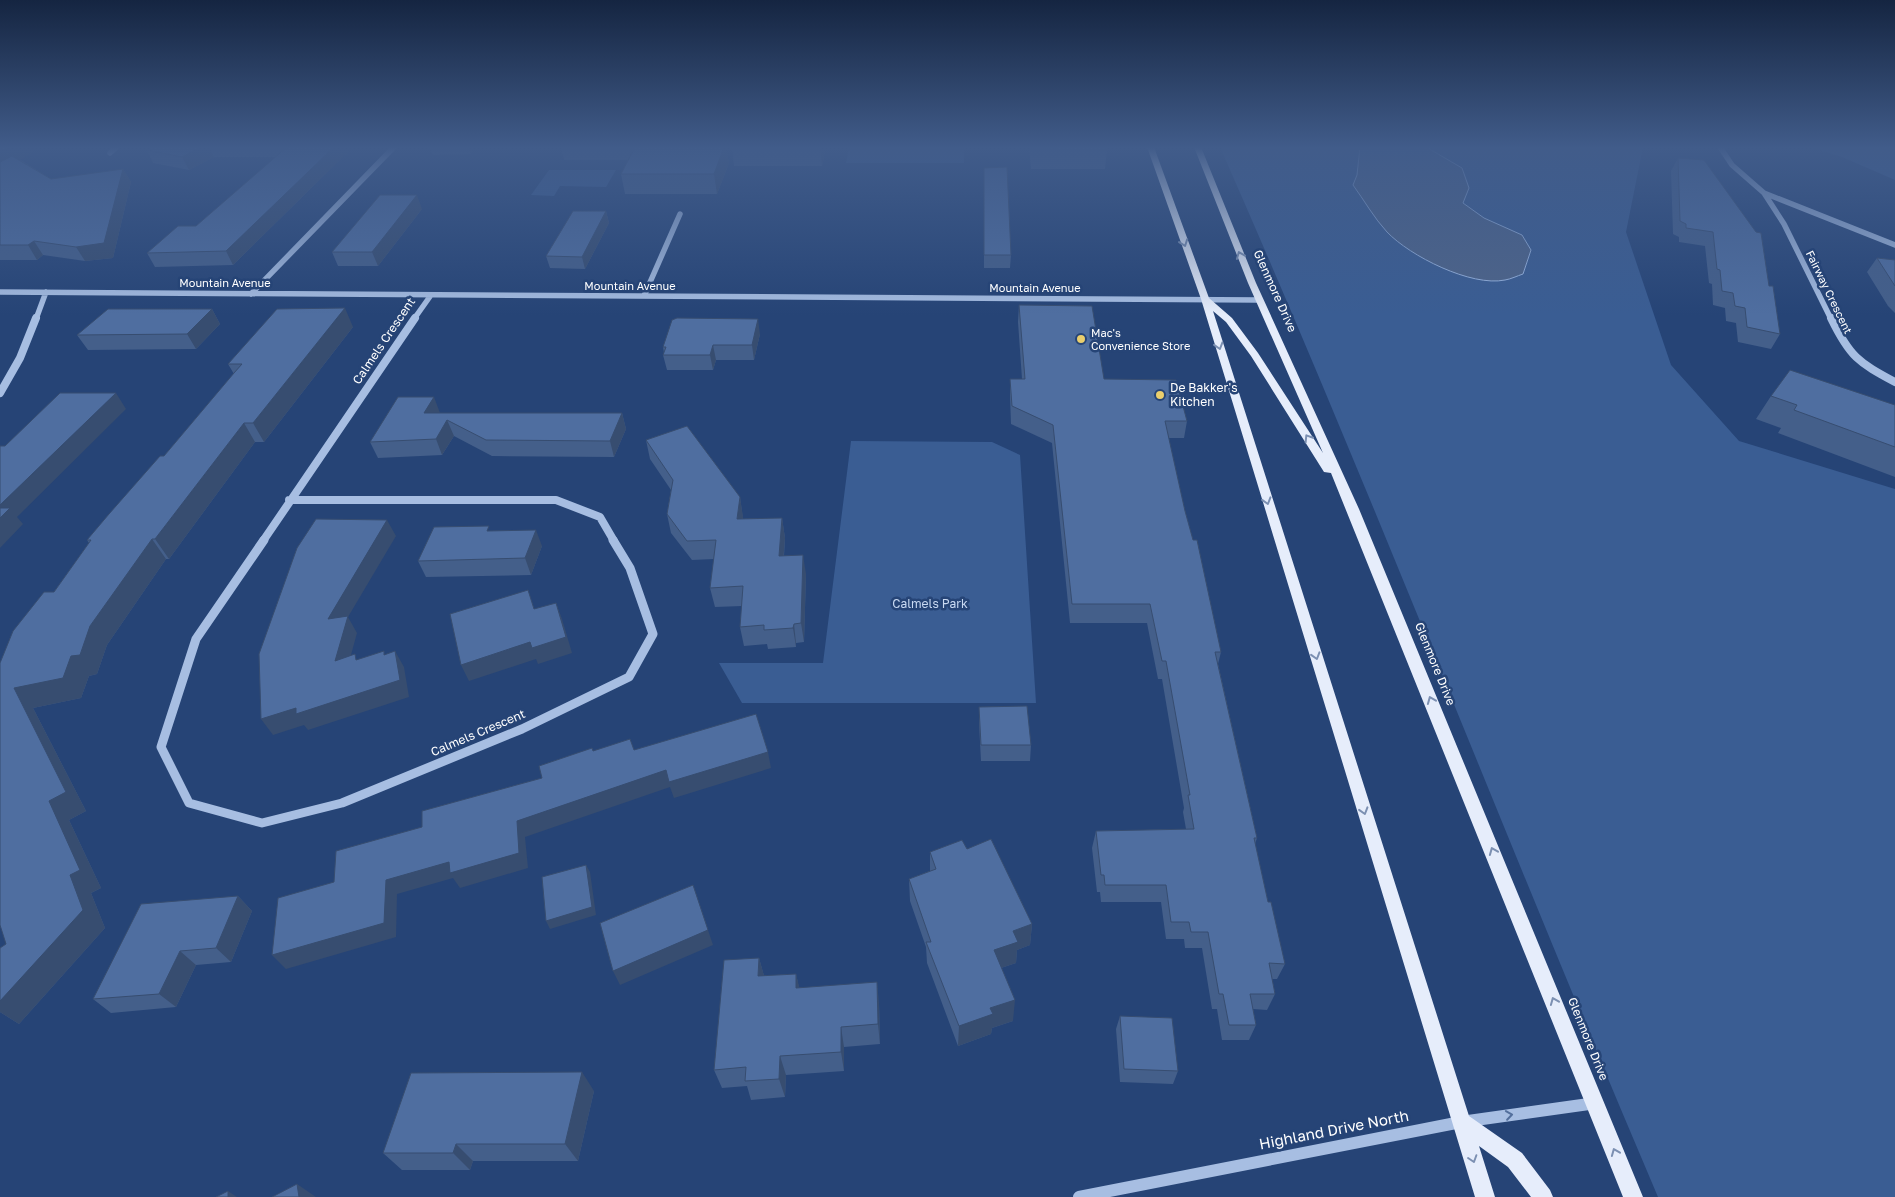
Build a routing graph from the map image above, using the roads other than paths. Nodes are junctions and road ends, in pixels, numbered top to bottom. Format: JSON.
{"nodes":[{"id":1,"x":339,"y":203,"type":"edge"},
{"id":2,"x":1170,"y":203,"type":"edge"},
{"id":3,"x":1220,"y":203,"type":"edge"},
{"id":4,"x":1770,"y":203,"type":"edge"},
{"id":5,"x":1789,"y":203,"type":"edge"},
{"id":6,"x":680,"y":214,"type":"dead end"},
{"id":7,"x":1895,"y":245,"type":"edge"},
{"id":8,"x":0,"y":292,"type":"edge"},
{"id":9,"x":46,"y":292,"type":"junction"},
{"id":10,"x":250,"y":294,"type":"junction"},
{"id":11,"x":431,"y":294,"type":"junction"},
{"id":12,"x":644,"y":296,"type":"junction"},
{"id":13,"x":1205,"y":299,"type":"junction"},
{"id":14,"x":1259,"y":300,"type":"junction"},
{"id":15,"x":1895,"y":382,"type":"edge"},
{"id":16,"x":0,"y":392,"type":"edge"},
{"id":17,"x":289,"y":500,"type":"junction"},
{"id":18,"x":1353,"y":509,"type":"junction"},
{"id":19,"x":1596,"y":1103,"type":"junction"},
{"id":20,"x":1461,"y":1122,"type":"junction"},
{"id":21,"x":1079,"y":1197,"type":"edge"},
{"id":22,"x":1485,"y":1197,"type":"edge"},
{"id":23,"x":1542,"y":1197,"type":"edge"},
{"id":24,"x":1633,"y":1197,"type":"edge"}],
"edges":[{"from":1,"to":10,"type":"street"},
{"from":2,"to":13,"type":"main road","one_way":true},
{"from":14,"to":3,"type":"main road","name":"Glenmore Drive","one_way":true},
{"from":4,"to":15,"type":"street","name":"Fairway Crescent"},
{"from":5,"to":7,"type":"street","name":"Fairway Crescent"},
{"from":6,"to":12,"type":"street"},
{"from":8,"to":9,"type":"street","name":"Mountain Avenue"},
{"from":9,"to":10,"type":"street","name":"Mountain Avenue"},
{"from":9,"to":16,"type":"street"},
{"from":10,"to":11,"type":"street","name":"Mountain Avenue"},
{"from":11,"to":12,"type":"street","name":"Mountain Avenue"},
{"from":11,"to":17,"type":"street","name":"Calmels Crescent"},
{"from":12,"to":13,"type":"street","name":"Mountain Avenue"},
{"from":13,"to":14,"type":"street","name":"Mountain Avenue"},
{"from":18,"to":13,"type":"main road","one_way":true},
{"from":13,"to":20,"type":"main road","one_way":true},
{"from":14,"to":18,"type":"main road","name":"Glenmore Drive"},
{"from":17,"to":17,"type":"street","name":"Calmels Crescent"},
{"from":19,"to":18,"type":"main road","name":"Glenmore Drive","one_way":true},
{"from":20,"to":19,"type":"street","name":"Highland Drive North","one_way":true},
{"from":24,"to":19,"type":"main road","name":"Glenmore Drive","one_way":true},
{"from":20,"to":21,"type":"street","name":"Highland Drive North"},
{"from":20,"to":22,"type":"main road","one_way":true},
{"from":20,"to":23,"type":"main road"}]}
